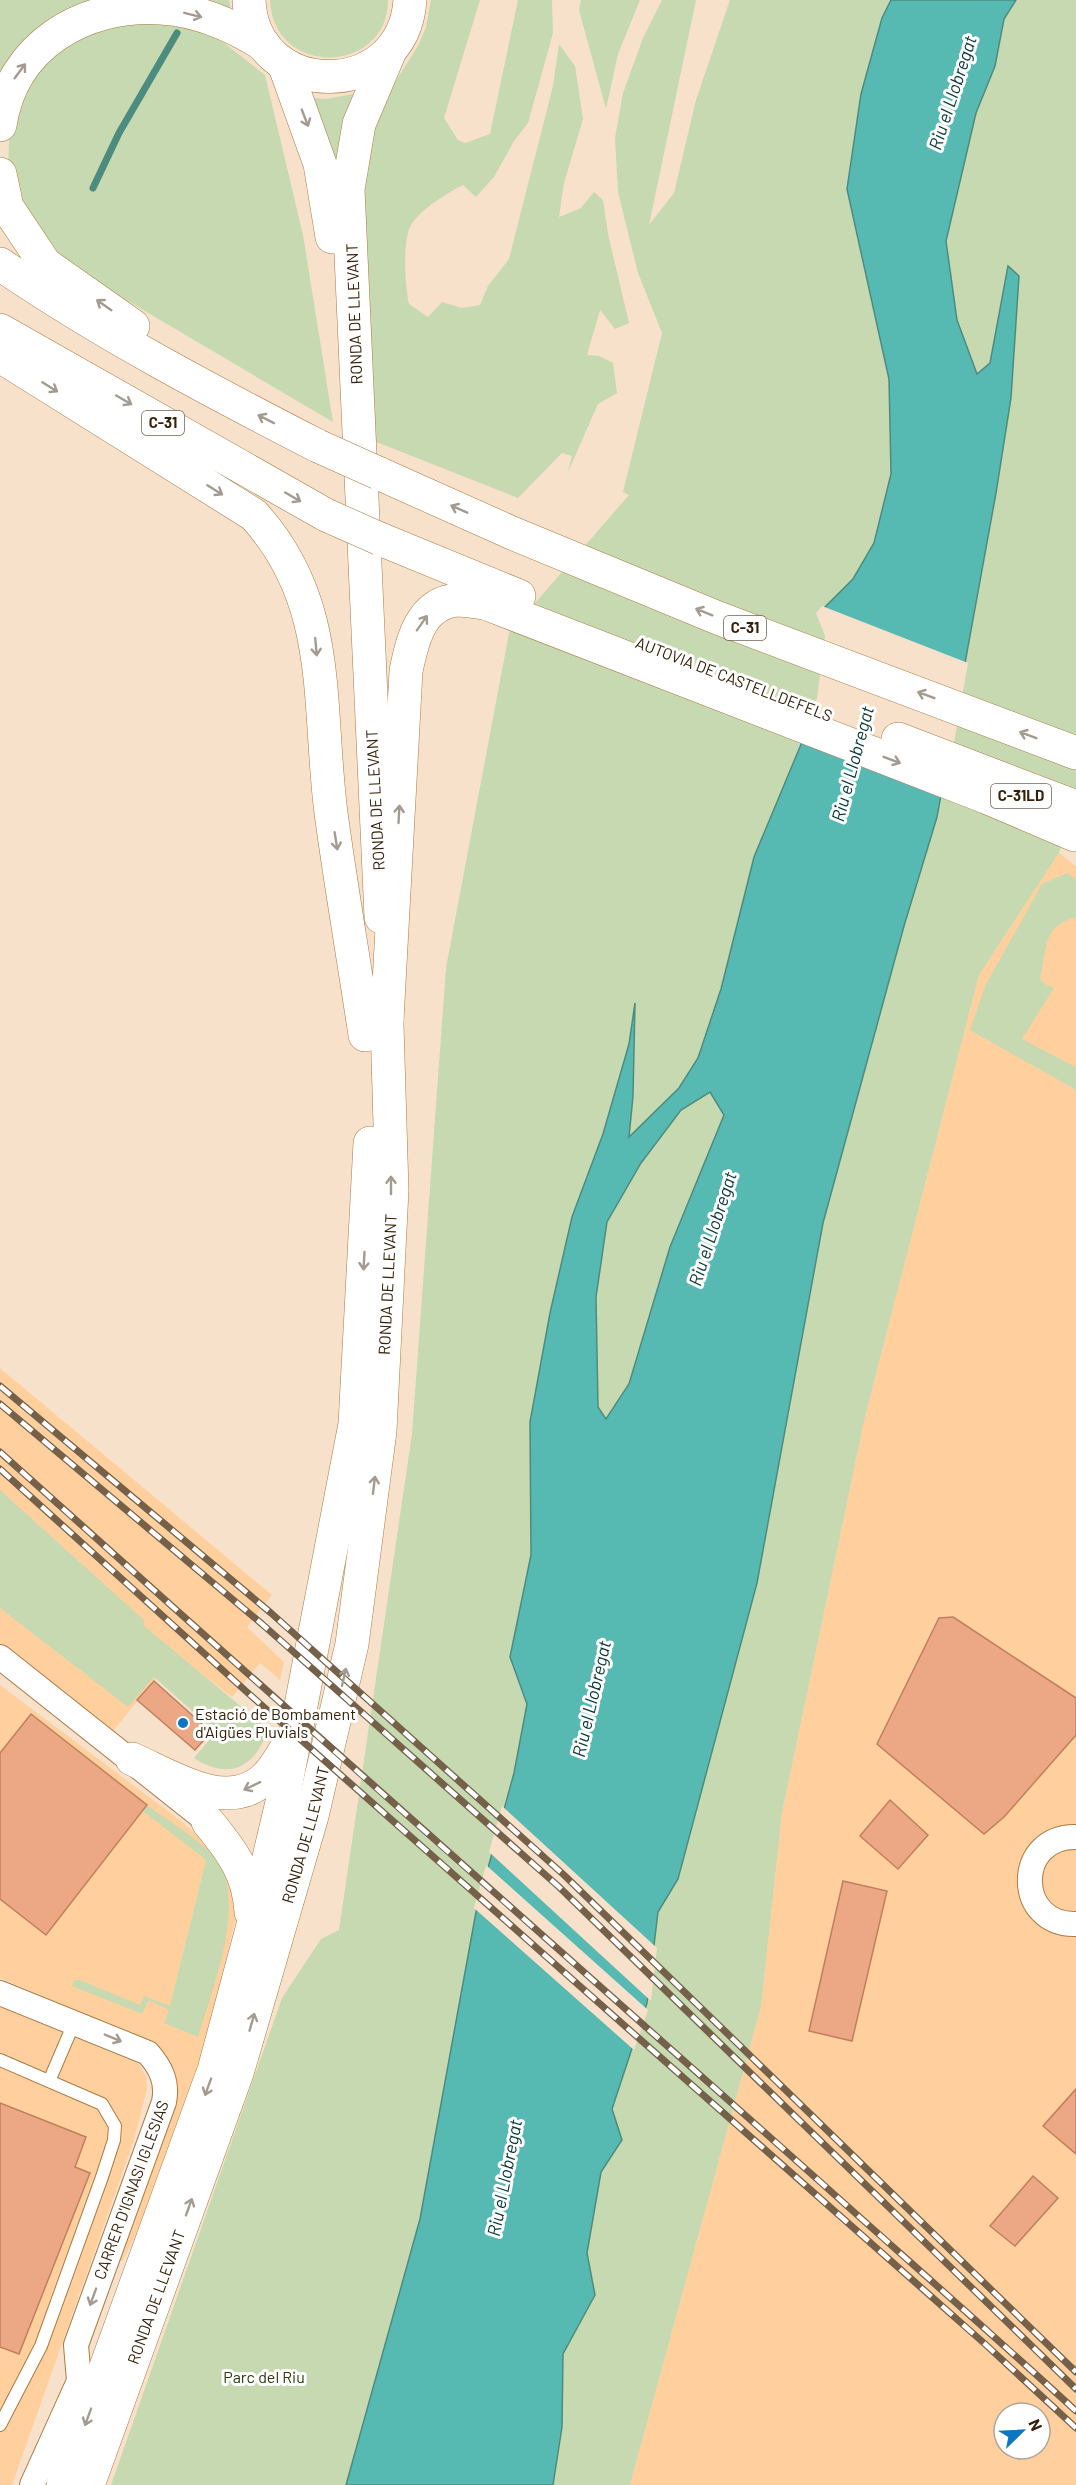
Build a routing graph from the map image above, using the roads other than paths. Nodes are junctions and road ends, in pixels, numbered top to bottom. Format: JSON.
{"nodes":[{"id":1,"x":249,"y":0,"type":"edge"},
{"id":2,"x":410,"y":0,"type":"edge"},
{"id":3,"x":390,"y":51,"type":"junction"},
{"id":4,"x":274,"y":54,"type":"junction"},
{"id":5,"x":0,"y":125,"type":"edge"},
{"id":6,"x":0,"y":174,"type":"edge"},
{"id":7,"x":0,"y":264,"type":"edge"},
{"id":8,"x":0,"y":330,"type":"edge"},
{"id":9,"x":0,"y":356,"type":"edge"},
{"id":10,"x":197,"y":383,"type":"junction"},
{"id":11,"x":490,"y":595,"type":"junction"},
{"id":12,"x":1076,"y":753,"type":"edge"},
{"id":13,"x":1076,"y":826,"type":"edge"},
{"id":14,"x":376,"y":1027,"type":"junction"},
{"id":15,"x":0,"y":1657,"type":"edge"},
{"id":16,"x":300,"y":1724,"type":"junction"},
{"id":17,"x":132,"y":1759,"type":"junction"},
{"id":18,"x":312,"y":1816,"type":"junction"},
{"id":19,"x":208,"y":1822,"type":"junction"},
{"id":20,"x":274,"y":1837,"type":"junction"},
{"id":21,"x":1076,"y":1837,"type":"edge"},
{"id":22,"x":1052,"y":1919,"type":"junction"},
{"id":23,"x":1076,"y":1924,"type":"edge"},
{"id":24,"x":252,"y":1929,"type":"junction"},
{"id":25,"x":1076,"y":1940,"type":"edge"},
{"id":26,"x":0,"y":1993,"type":"edge"},
{"id":27,"x":74,"y":2023,"type":"junction"},
{"id":28,"x":0,"y":2060,"type":"edge"},
{"id":29,"x":50,"y":2079,"type":"junction"},
{"id":30,"x":150,"y":2243,"type":"junction"},
{"id":31,"x":79,"y":2381,"type":"junction"},
{"id":32,"x":0,"y":2425,"type":"edge"},
{"id":33,"x":32,"y":2485,"type":"edge"},
{"id":34,"x":63,"y":2485,"type":"edge"},
{"id":35,"x":88,"y":2485,"type":"edge"}],
"edges":[{"from":1,"to":4,"type":"main road","name":"RONDA DE LLEVANT"},
{"from":2,"to":3,"type":"main road","name":"RONDA DE LLEVANT"},
{"from":3,"to":4,"type":"main road","name":"RONDA DE LLEVANT"},
{"from":3,"to":14,"type":"main road","name":"RONDA DE LLEVANT"},
{"from":5,"to":4,"type":"main road","one_way":true},
{"from":4,"to":14,"type":"main road","name":"RONDA DE LLEVANT","one_way":true},
{"from":10,"to":6,"type":"main road","one_way":true},
{"from":7,"to":10,"type":"main road","number":"C-31"},
{"from":8,"to":11,"type":"main road","number":"C-31","one_way":true,"bridge":true},
{"from":9,"to":14,"type":"main road","one_way":true},
{"from":12,"to":10,"type":"main road","number":"C-31","one_way":true,"bridge":true},
{"from":11,"to":13,"type":"main road","one_way":true},
{"from":11,"to":13,"type":"main road","name":"AUTOVIA DE CASTELLDEFELS","number":"C-31"},
{"from":14,"to":11,"type":"main road","one_way":true},
{"from":14,"to":16,"type":"main road","name":"RONDA DE LLEVANT","one_way":true},
{"from":18,"to":14,"type":"main road","name":"RONDA DE LLEVANT","one_way":true},
{"from":15,"to":17,"type":"street"},
{"from":16,"to":17,"type":"main road","one_way":true},
{"from":16,"to":20,"type":"main road","name":"RONDA DE LLEVANT"},
{"from":17,"to":19,"type":"street"},
{"from":18,"to":20,"type":"main road"},
{"from":35,"to":18,"type":"main road","name":"RONDA DE LLEVANT","one_way":true},
{"from":19,"to":20,"type":"main road"},
{"from":19,"to":24,"type":"main road"},
{"from":20,"to":24,"type":"main road","name":"RONDA DE LLEVANT"},
{"from":21,"to":22,"type":"street"},
{"from":22,"to":23,"type":"street"},
{"from":22,"to":25,"type":"street"},
{"from":24,"to":30,"type":"main road","name":"RONDA DE LLEVANT","one_way":true},
{"from":26,"to":27,"type":"street","name":"CARRER D'IGNASI IGLESIAS"},
{"from":27,"to":29,"type":"lane"},
{"from":27,"to":31,"type":"street","name":"CARRER D'IGNASI IGLESIAS","one_way":true},
{"from":28,"to":29,"type":"lane"},
{"from":29,"to":32,"type":"lane"},
{"from":30,"to":31,"type":"main road"},
{"from":30,"to":34,"type":"main road","name":"RONDA DE LLEVANT","one_way":true},
{"from":31,"to":33,"type":"street"}]}
